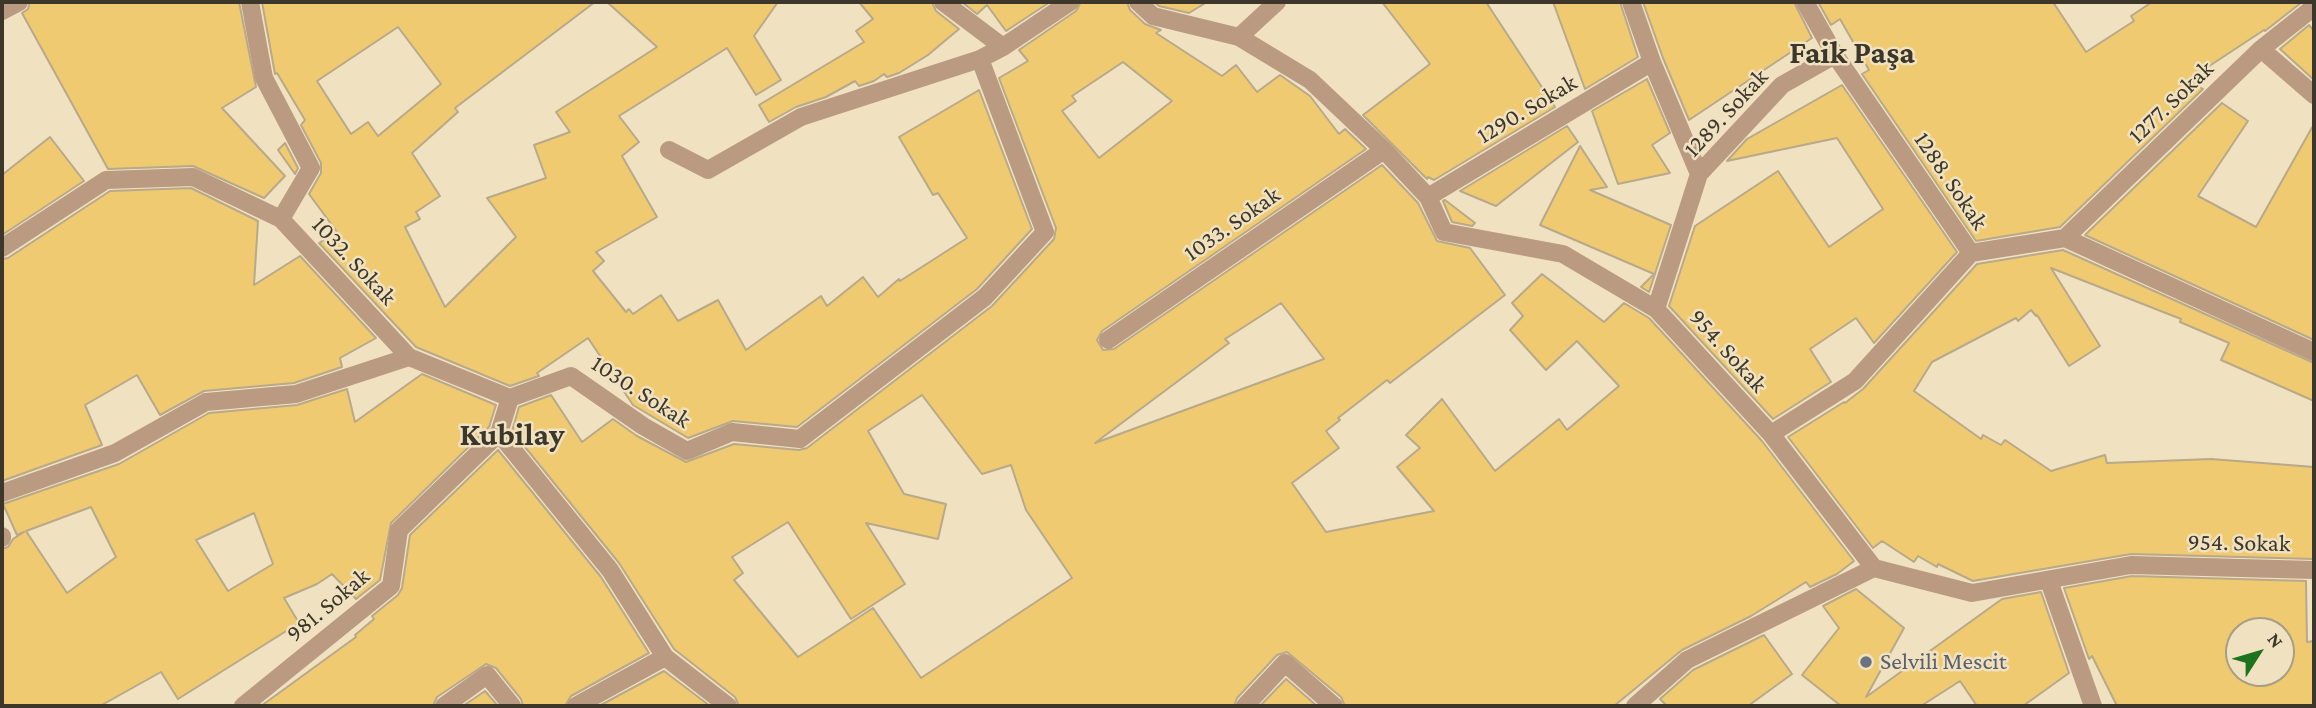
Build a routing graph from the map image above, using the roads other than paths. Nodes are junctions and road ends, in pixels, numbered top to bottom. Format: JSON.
{"nodes":[{"id":1,"x":19,"y":2,"type":"edge"},
{"id":2,"x":250,"y":2,"type":"edge"},
{"id":3,"x":943,"y":2,"type":"edge"},
{"id":4,"x":1070,"y":2,"type":"edge"},
{"id":5,"x":1138,"y":2,"type":"edge"},
{"id":6,"x":1278,"y":2,"type":"edge"},
{"id":7,"x":1631,"y":2,"type":"edge"},
{"id":8,"x":1805,"y":2,"type":"edge"},
{"id":9,"x":2314,"y":7,"type":"edge"},
{"id":10,"x":2,"y":11,"type":"edge"},
{"id":11,"x":1240,"y":37,"type":"junction"},
{"id":12,"x":1003,"y":47,"type":"junction"},
{"id":13,"x":2261,"y":49,"type":"junction"},
{"id":14,"x":1835,"y":55,"type":"junction"},
{"id":15,"x":980,"y":59,"type":"junction"},
{"id":16,"x":1652,"y":62,"type":"junction"},
{"id":17,"x":2314,"y":95,"type":"edge"},
{"id":18,"x":669,"y":150,"type":"dead end"},
{"id":19,"x":1384,"y":150,"type":"junction"},
{"id":20,"x":1699,"y":174,"type":"junction"},
{"id":21,"x":1427,"y":197,"type":"junction"},
{"id":22,"x":282,"y":219,"type":"junction"},
{"id":23,"x":2065,"y":237,"type":"junction"},
{"id":24,"x":2,"y":248,"type":"edge"},
{"id":25,"x":1971,"y":253,"type":"junction"},
{"id":26,"x":1656,"y":309,"type":"junction"},
{"id":27,"x":1108,"y":340,"type":"dead end"},
{"id":28,"x":2314,"y":352,"type":"edge"},
{"id":29,"x":409,"y":357,"type":"junction"},
{"id":30,"x":510,"y":398,"type":"junction"},
{"id":31,"x":499,"y":433,"type":"junction"},
{"id":32,"x":1770,"y":433,"type":"junction"},
{"id":33,"x":2,"y":493,"type":"edge"},
{"id":34,"x":1874,"y":568,"type":"junction"},
{"id":35,"x":2314,"y":570,"type":"edge"},
{"id":36,"x":2049,"y":581,"type":"junction"},
{"id":37,"x":665,"y":657,"type":"junction"},
{"id":38,"x":243,"y":706,"type":"edge"},
{"id":39,"x":444,"y":706,"type":"edge"},
{"id":40,"x":512,"y":706,"type":"edge"},
{"id":41,"x":576,"y":706,"type":"edge"},
{"id":42,"x":728,"y":706,"type":"edge"},
{"id":43,"x":1245,"y":706,"type":"edge"},
{"id":44,"x":1334,"y":706,"type":"edge"},
{"id":45,"x":1635,"y":706,"type":"edge"},
{"id":46,"x":2094,"y":706,"type":"edge"}],
"edges":[{"from":1,"to":10,"type":"street"},
{"from":2,"to":22,"type":"street","name":"1032. Sokak"},
{"from":3,"to":12,"type":"street"},
{"from":4,"to":12,"type":"street"},
{"from":5,"to":11,"type":"street","name":"954. Sokak"},
{"from":6,"to":11,"type":"street"},
{"from":7,"to":16,"type":"street"},
{"from":8,"to":14,"type":"street","name":"1288. Sokak"},
{"from":9,"to":13,"type":"street","name":"1277. Sokak"},
{"from":11,"to":19,"type":"street","name":"954. Sokak"},
{"from":12,"to":15,"type":"street"},
{"from":13,"to":17,"type":"street"},
{"from":13,"to":23,"type":"street","name":"1277. Sokak"},
{"from":14,"to":20,"type":"street","name":"1289. Sokak"},
{"from":14,"to":25,"type":"street","name":"1288. Sokak"},
{"from":15,"to":18,"type":"street"},
{"from":15,"to":30,"type":"street","name":"1030. Sokak"},
{"from":16,"to":20,"type":"street"},
{"from":16,"to":21,"type":"street","name":"1290. Sokak"},
{"from":19,"to":21,"type":"street","name":"954. Sokak"},
{"from":19,"to":27,"type":"street","name":"1033. Sokak"},
{"from":20,"to":26,"type":"street","name":"1289. Sokak"},
{"from":21,"to":26,"type":"street","name":"954. Sokak"},
{"from":22,"to":24,"type":"street"},
{"from":22,"to":29,"type":"street","name":"1032. Sokak"},
{"from":23,"to":25,"type":"street","name":"1288. Sokak"},
{"from":23,"to":28,"type":"street"},
{"from":25,"to":32,"type":"street"},
{"from":26,"to":32,"type":"street","name":"954. Sokak"},
{"from":29,"to":30,"type":"street"},
{"from":29,"to":33,"type":"street"},
{"from":30,"to":31,"type":"street"},
{"from":31,"to":37,"type":"street"},
{"from":31,"to":38,"type":"street","name":"981. Sokak"},
{"from":32,"to":34,"type":"street","name":"954. Sokak"},
{"from":34,"to":36,"type":"street","name":"954. Sokak"},
{"from":34,"to":45,"type":"street"},
{"from":35,"to":36,"type":"street","name":"954. Sokak"},
{"from":36,"to":46,"type":"street"},
{"from":37,"to":41,"type":"street"},
{"from":37,"to":42,"type":"street"},
{"from":39,"to":40,"type":"street"},
{"from":43,"to":44,"type":"street"}]}
